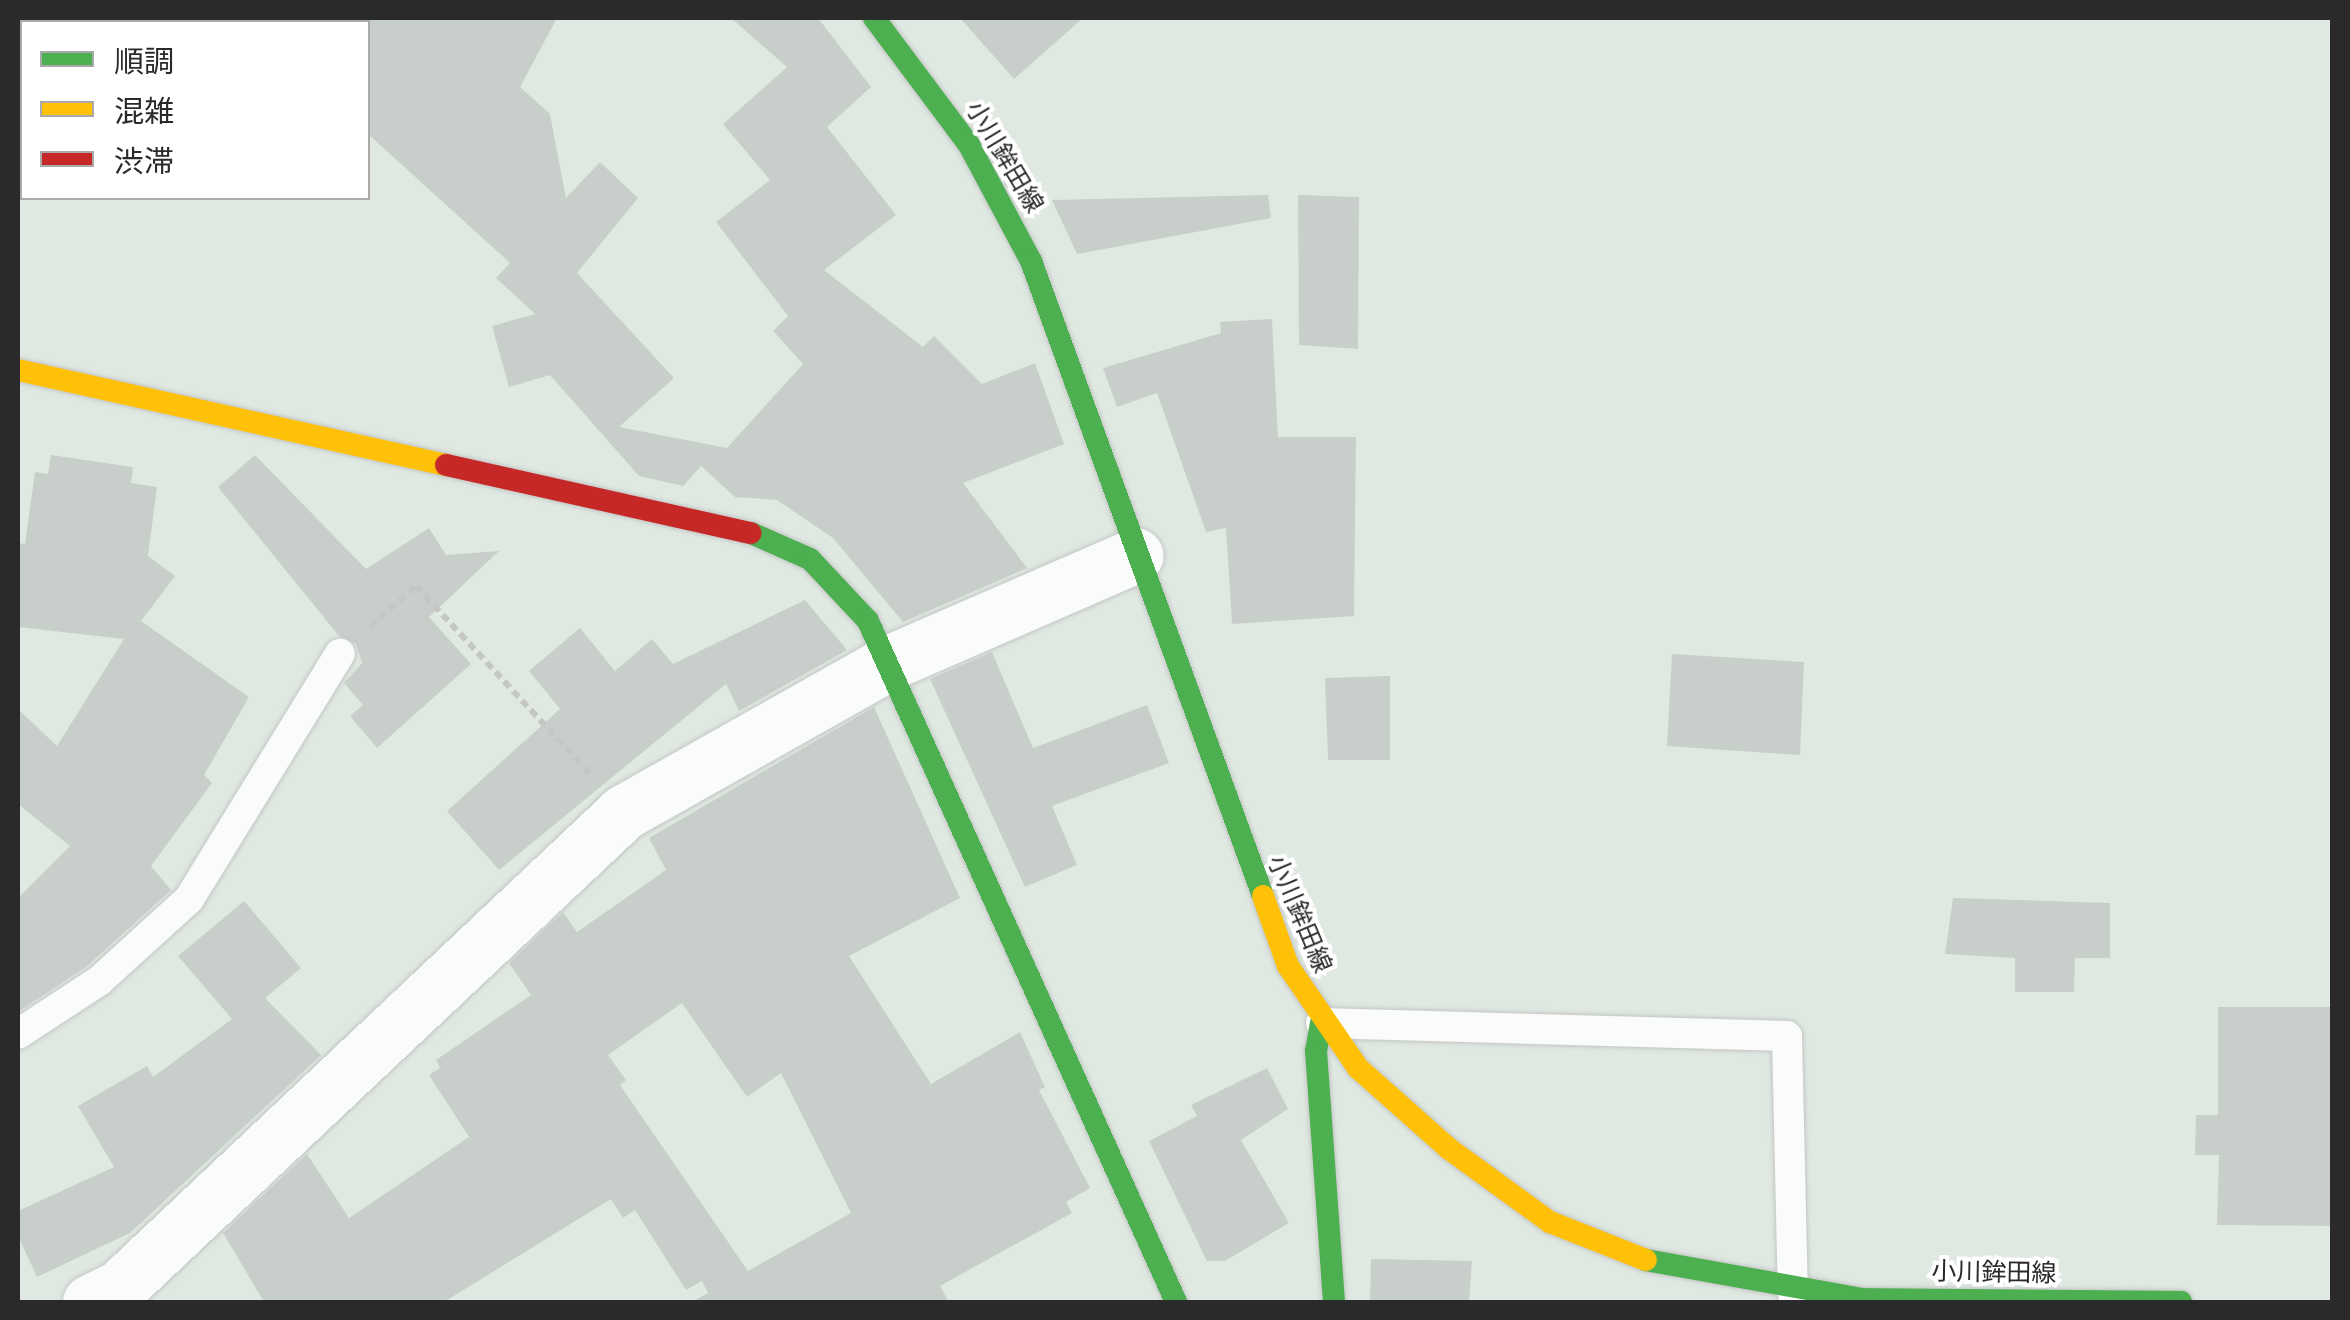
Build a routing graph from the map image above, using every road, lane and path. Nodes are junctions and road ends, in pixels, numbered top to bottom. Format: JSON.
{"nodes":[{"id":1,"x":874,"y":18,"type":"edge"},
{"id":2,"x":18,"y":370,"type":"edge"},
{"id":3,"x":1136,"y":555,"type":"junction"},
{"id":4,"x":340,"y":654,"type":"joint"},
{"id":5,"x":888,"y":663,"type":"junction"},
{"id":6,"x":624,"y":812,"type":"junction"},
{"id":7,"x":1322,"y":1023,"type":"junction"},
{"id":8,"x":18,"y":1034,"type":"edge"},
{"id":9,"x":1793,"y":1294,"type":"junction"},
{"id":10,"x":90,"y":1302,"type":"edge"},
{"id":11,"x":1176,"y":1302,"type":"edge"},
{"id":12,"x":1334,"y":1302,"type":"edge"},
{"id":13,"x":2182,"y":1302,"type":"edge"}],
"edges":[{"from":1,"to":3,"type":"main road","name":"小川鉾田線"},
{"from":2,"to":5,"type":"main road"},
{"from":3,"to":5,"type":"street"},
{"from":3,"to":7,"type":"main road","name":"小川鉾田線"},
{"from":4,"to":6,"type":"path"},
{"from":4,"to":8,"type":"lane"},
{"from":5,"to":6,"type":"street"},
{"from":5,"to":11,"type":"main road"},
{"from":6,"to":10,"type":"street"},
{"from":7,"to":9,"type":"main road","name":"小川鉾田線"},
{"from":7,"to":9,"type":"lane"},
{"from":7,"to":12,"type":"main road"},
{"from":9,"to":13,"type":"main road","name":"小川鉾田線"}]}
